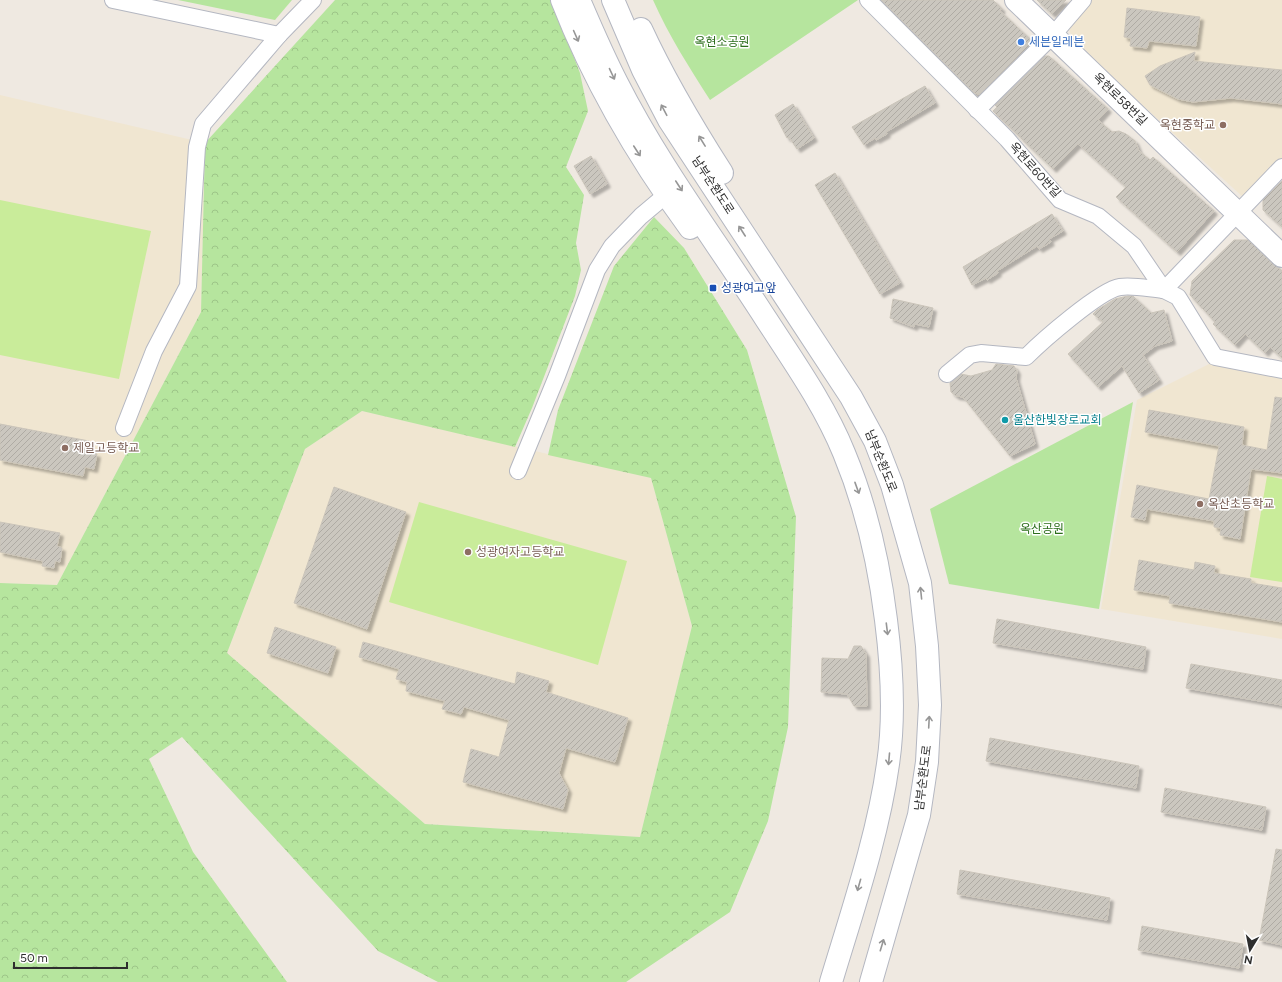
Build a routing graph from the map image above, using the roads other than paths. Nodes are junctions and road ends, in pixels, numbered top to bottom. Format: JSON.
{"nodes":[{"id":1,"x":113,"y":0,"type":"edge"},
{"id":2,"x":313,"y":0,"type":"edge"},
{"id":3,"x":562,"y":0,"type":"edge"},
{"id":4,"x":579,"y":0,"type":"edge"},
{"id":5,"x":613,"y":0,"type":"edge"},
{"id":6,"x":629,"y":0,"type":"edge"},
{"id":7,"x":868,"y":0,"type":"edge"},
{"id":8,"x":1016,"y":0,"type":"edge"},
{"id":9,"x":1083,"y":0,"type":"edge"},
{"id":10,"x":1053,"y":34,"type":"junction"},
{"id":11,"x":278,"y":35,"type":"junction"},
{"id":12,"x":977,"y":110,"type":"junction"},
{"id":13,"x":1282,"y":167,"type":"edge"},
{"id":14,"x":666,"y":196,"type":"junction"},
{"id":15,"x":1237,"y":214,"type":"junction"},
{"id":16,"x":1282,"y":256,"type":"edge"},
{"id":17,"x":1164,"y":290,"type":"junction"},
{"id":18,"x":1282,"y":370,"type":"edge"},
{"id":19,"x":947,"y":374,"type":"dead end"},
{"id":20,"x":124,"y":428,"type":"dead end"},
{"id":21,"x":875,"y":441,"type":"junction"},
{"id":22,"x":844,"y":452,"type":"junction"},
{"id":23,"x":518,"y":471,"type":"dead end"},
{"id":24,"x":831,"y":982,"type":"edge"},
{"id":25,"x":871,"y":982,"type":"edge"}],
"edges":[{"from":1,"to":11,"type":"street"},
{"from":2,"to":11,"type":"street"},
{"from":3,"to":14,"type":"main road","one_way":true},
{"from":4,"to":22,"type":"main road","one_way":true},
{"from":21,"to":5,"type":"main road","name":"남부순환도로","one_way":true},
{"from":21,"to":6,"type":"main road","one_way":true},
{"from":7,"to":12,"type":"street","name":"옥현로60번길"},
{"from":8,"to":10,"type":"main road","name":"옥현로58번길"},
{"from":9,"to":10,"type":"street"},
{"from":10,"to":12,"type":"street"},
{"from":10,"to":15,"type":"main road","name":"옥현로58번길"},
{"from":11,"to":20,"type":"street"},
{"from":12,"to":17,"type":"street","name":"옥현로60번길"},
{"from":13,"to":15,"type":"street"},
{"from":14,"to":22,"type":"main road"},
{"from":14,"to":23,"type":"street"},
{"from":15,"to":16,"type":"main road","name":"옥현로58번길"},
{"from":15,"to":17,"type":"street"},
{"from":17,"to":18,"type":"street","name":"옥현로60번길"},
{"from":17,"to":19,"type":"street"},
{"from":25,"to":21,"type":"main road","name":"남부순환도로","one_way":true},
{"from":22,"to":24,"type":"main road","one_way":true}]}
